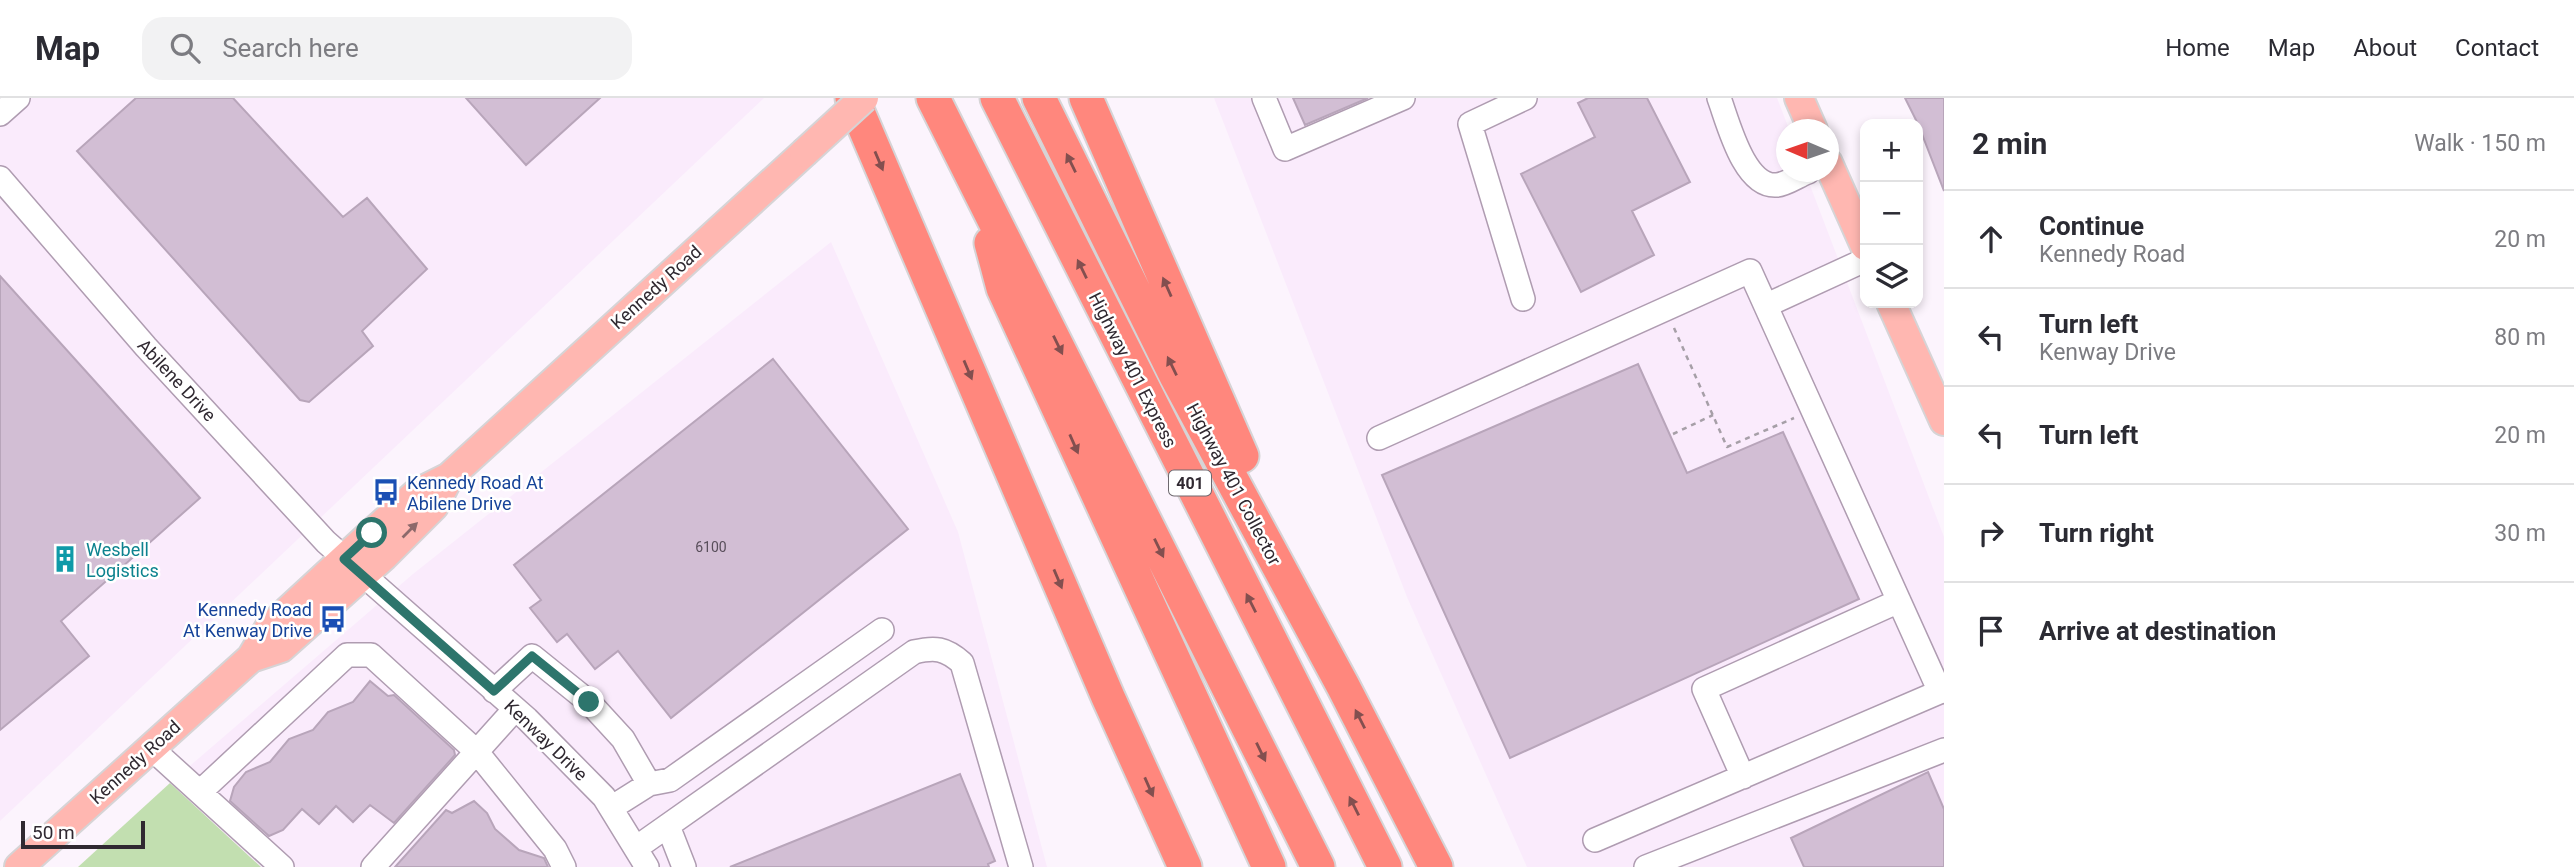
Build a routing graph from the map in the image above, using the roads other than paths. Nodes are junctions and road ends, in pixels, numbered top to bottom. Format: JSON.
{"nodes":[{"id":1,"x":18,"y":98,"type":"edge"},
{"id":2,"x":852,"y":98,"type":"edge"},
{"id":3,"x":864,"y":98,"type":"edge"},
{"id":4,"x":933,"y":98,"type":"edge"},
{"id":5,"x":997,"y":98,"type":"edge"},
{"id":6,"x":1039,"y":98,"type":"edge"},
{"id":7,"x":1086,"y":98,"type":"edge"},
{"id":8,"x":1264,"y":98,"type":"edge"},
{"id":9,"x":1403,"y":98,"type":"edge"},
{"id":10,"x":1525,"y":98,"type":"edge"},
{"id":11,"x":1719,"y":98,"type":"edge"},
{"id":12,"x":1799,"y":98,"type":"edge"},
{"id":13,"x":0,"y":114,"type":"edge"},
{"id":14,"x":1808,"y":119,"type":"edge"},
{"id":15,"x":971,"y":175,"type":"junction"},
{"id":16,"x":0,"y":178,"type":"edge"},
{"id":17,"x":1784,"y":182,"type":"edge"},
{"id":18,"x":1837,"y":182,"type":"edge"},
{"id":19,"x":1865,"y":245,"type":"edge"},
{"id":20,"x":1860,"y":262,"type":"edge"},
{"id":21,"x":1523,"y":299,"type":"dead end"},
{"id":22,"x":1767,"y":305,"type":"junction"},
{"id":23,"x":1893,"y":308,"type":"edge"},
{"id":24,"x":1944,"y":421,"type":"edge"},
{"id":25,"x":1379,"y":438,"type":"dead end"},
{"id":26,"x":353,"y":567,"type":"junction"},
{"id":27,"x":1899,"y":601,"type":"junction"},
{"id":28,"x":882,"y":630,"type":"dead end"},
{"id":29,"x":1343,"y":686,"type":"junction"},
{"id":30,"x":494,"y":691,"type":"junction"},
{"id":31,"x":1942,"y":691,"type":"edge"},
{"id":32,"x":515,"y":709,"type":"junction"},
{"id":33,"x":151,"y":748,"type":"junction"},
{"id":34,"x":1944,"y":750,"type":"edge"},
{"id":35,"x":476,"y":751,"type":"junction"},
{"id":36,"x":1743,"y":777,"type":"junction"},
{"id":37,"x":649,"y":784,"type":"junction"},
{"id":38,"x":200,"y":792,"type":"junction"},
{"id":39,"x":611,"y":808,"type":"junction"},
{"id":40,"x":668,"y":826,"type":"junction"},
{"id":41,"x":1595,"y":840,"type":"dead end"},
{"id":42,"x":641,"y":858,"type":"edge"},
{"id":43,"x":19,"y":867,"type":"edge"},
{"id":44,"x":282,"y":867,"type":"edge"},
{"id":45,"x":373,"y":867,"type":"edge"},
{"id":46,"x":564,"y":867,"type":"edge"},
{"id":47,"x":684,"y":867,"type":"edge"},
{"id":48,"x":1021,"y":867,"type":"edge"},
{"id":49,"x":1185,"y":867,"type":"edge"},
{"id":50,"x":1269,"y":867,"type":"edge"},
{"id":51,"x":1318,"y":867,"type":"edge"},
{"id":52,"x":1385,"y":867,"type":"edge"},
{"id":53,"x":1436,"y":867,"type":"edge"},
{"id":54,"x":1646,"y":867,"type":"edge"}],
"edges":[{"from":1,"to":13,"type":"street"},
{"from":2,"to":49,"type":"highway","one_way":true},
{"from":3,"to":26,"type":"main road","name":"Kennedy Road","bridge":true},
{"from":4,"to":15,"type":"highway"},
{"from":52,"to":5,"type":"highway","name":"Highway 401 Express","number":"401","one_way":true},
{"from":29,"to":6,"type":"highway","name":"Highway 401 Collector","number":"401","one_way":true},
{"from":29,"to":7,"type":"highway","one_way":true},
{"from":8,"to":9,"type":"street"},
{"from":10,"to":21,"type":"street"},
{"from":11,"to":17,"type":"street"},
{"from":12,"to":14,"type":"main road"},
{"from":15,"to":50,"type":"highway","one_way":true},
{"from":15,"to":51,"type":"highway","one_way":true},
{"from":16,"to":26,"type":"street","name":"Abilene Drive"},
{"from":18,"to":19,"type":"main road"},
{"from":20,"to":22,"type":"street"},
{"from":22,"to":25,"type":"street"},
{"from":22,"to":27,"type":"street"},
{"from":23,"to":24,"type":"main road"},
{"from":26,"to":30,"type":"street","name":"Kenway Drive"},
{"from":26,"to":33,"type":"main road","name":"Kennedy Road"},
{"from":27,"to":31,"type":"street"},
{"from":27,"to":36,"type":"street"},
{"from":28,"to":37,"type":"street"},
{"from":53,"to":29,"type":"highway","name":"Highway 401 Collector","number":"401","one_way":true},
{"from":30,"to":32,"type":"street","name":"Kenway Drive"},
{"from":30,"to":37,"type":"street"},
{"from":31,"to":36,"type":"street"},
{"from":32,"to":35,"type":"street"},
{"from":32,"to":39,"type":"street","name":"Kenway Drive"},
{"from":33,"to":38,"type":"street"},
{"from":33,"to":43,"type":"main road","name":"Kennedy Road"},
{"from":34,"to":54,"type":"street"},
{"from":35,"to":38,"type":"street"},
{"from":35,"to":45,"type":"street"},
{"from":35,"to":46,"type":"street"},
{"from":36,"to":41,"type":"street"},
{"from":37,"to":39,"type":"street"},
{"from":38,"to":44,"type":"street"},
{"from":39,"to":42,"type":"street","name":"Kenway Drive"},
{"from":40,"to":42,"type":"street"},
{"from":40,"to":47,"type":"street"},
{"from":40,"to":48,"type":"street"}]}
